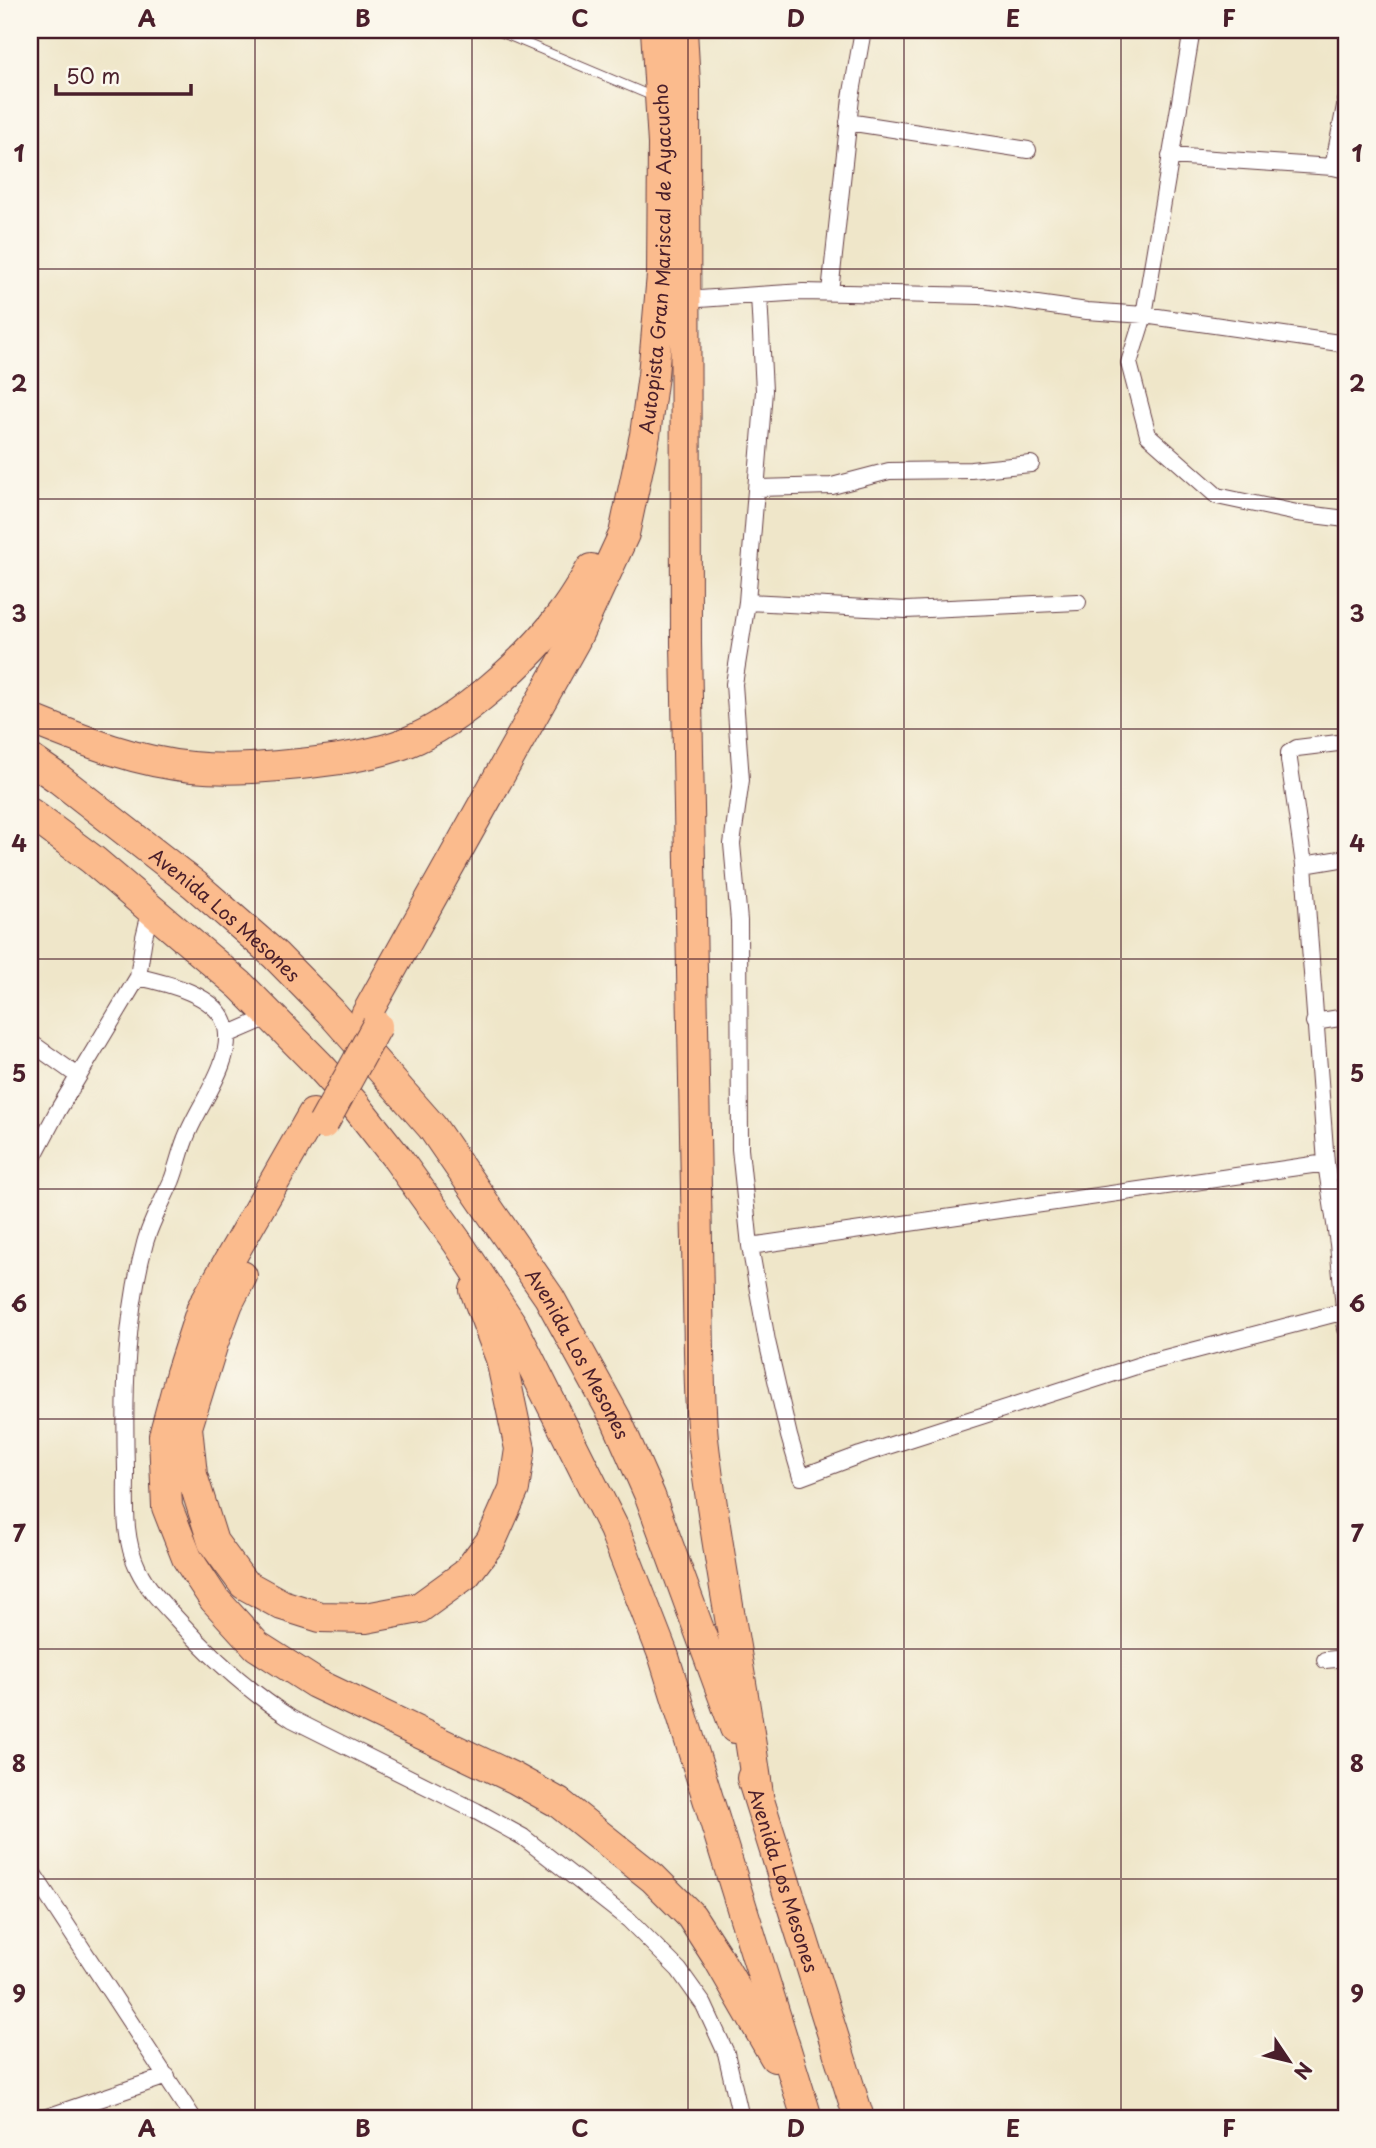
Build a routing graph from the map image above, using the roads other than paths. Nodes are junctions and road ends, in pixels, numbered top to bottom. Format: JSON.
{"nodes":[{"id":1,"x":495,"y":30,"type":"edge"},
{"id":2,"x":656,"y":30,"type":"edge"},
{"id":3,"x":682,"y":30,"type":"edge"},
{"id":4,"x":863,"y":30,"type":"edge"},
{"id":5,"x":1192,"y":30,"type":"edge"},
{"id":6,"x":660,"y":99,"type":"junction"},
{"id":7,"x":1346,"y":101,"type":"edge"},
{"id":8,"x":848,"y":122,"type":"junction"},
{"id":9,"x":1028,"y":150,"type":"dead end"},
{"id":10,"x":1170,"y":156,"type":"junction"},
{"id":11,"x":1339,"y":168,"type":"edge"},
{"id":12,"x":830,"y":292,"type":"junction"},
{"id":13,"x":759,"y":295,"type":"junction"},
{"id":14,"x":685,"y":300,"type":"junction"},
{"id":15,"x":1144,"y":315,"type":"junction"},
{"id":16,"x":1346,"y":344,"type":"edge"},
{"id":17,"x":1031,"y":464,"type":"dead end"},
{"id":18,"x":635,"y":485,"type":"junction"},
{"id":19,"x":758,"y":488,"type":"junction"},
{"id":20,"x":1346,"y":519,"type":"edge"},
{"id":21,"x":747,"y":602,"type":"junction"},
{"id":22,"x":1078,"y":602,"type":"dead end"},
{"id":23,"x":30,"y":719,"type":"edge"},
{"id":24,"x":1346,"y":742,"type":"edge"},
{"id":25,"x":30,"y":759,"type":"edge"},
{"id":26,"x":30,"y":813,"type":"edge"},
{"id":27,"x":1346,"y":858,"type":"edge"},
{"id":28,"x":1304,"y":865,"type":"junction"},
{"id":29,"x":151,"y":909,"type":"junction"},
{"id":30,"x":138,"y":977,"type":"junction"},
{"id":31,"x":271,"y":1016,"type":"junction"},
{"id":32,"x":1346,"y":1017,"type":"edge"},
{"id":33,"x":372,"y":1020,"type":"junction"},
{"id":34,"x":1314,"y":1022,"type":"junction"},
{"id":35,"x":227,"y":1035,"type":"junction"},
{"id":36,"x":30,"y":1042,"type":"edge"},
{"id":37,"x":78,"y":1076,"type":"junction"},
{"id":38,"x":318,"y":1119,"type":"junction"},
{"id":39,"x":30,"y":1163,"type":"edge"},
{"id":40,"x":1325,"y":1163,"type":"junction"},
{"id":41,"x":1342,"y":1243,"type":"edge"},
{"id":42,"x":458,"y":1244,"type":"junction"},
{"id":43,"x":750,"y":1246,"type":"junction"},
{"id":44,"x":1345,"y":1311,"type":"edge"},
{"id":45,"x":1346,"y":1329,"type":"edge"},
{"id":46,"x":1346,"y":1658,"type":"edge"},
{"id":47,"x":1325,"y":1661,"type":"dead end"},
{"id":48,"x":758,"y":1795,"type":"junction"},
{"id":49,"x":30,"y":1869,"type":"edge"},
{"id":50,"x":167,"y":2076,"type":"junction"},
{"id":51,"x":805,"y":2112,"type":"edge"},
{"id":52,"x":44,"y":2118,"type":"edge"},
{"id":53,"x":194,"y":2118,"type":"edge"},
{"id":54,"x":741,"y":2118,"type":"edge"},
{"id":55,"x":859,"y":2118,"type":"edge"}],
"edges":[{"from":1,"to":6,"type":"lane"},
{"from":2,"to":6,"type":"highway","name":"Autopista Gran Mariscal de Ayacucho"},
{"from":3,"to":14,"type":"highway","name":"Autopista Gran Mariscal de Ayacucho"},
{"from":4,"to":8,"type":"street"},
{"from":5,"to":10,"type":"street"},
{"from":6,"to":18,"type":"highway","name":"Autopista Gran Mariscal de Ayacucho"},
{"from":7,"to":11,"type":"street"},
{"from":8,"to":9,"type":"street"},
{"from":8,"to":12,"type":"street"},
{"from":10,"to":11,"type":"street"},
{"from":10,"to":15,"type":"street"},
{"from":12,"to":13,"type":"street"},
{"from":12,"to":15,"type":"street"},
{"from":13,"to":14,"type":"street"},
{"from":13,"to":19,"type":"street"},
{"from":14,"to":33,"type":"highway"},
{"from":14,"to":48,"type":"highway"},
{"from":15,"to":16,"type":"street"},
{"from":15,"to":20,"type":"street"},
{"from":17,"to":19,"type":"street"},
{"from":18,"to":23,"type":"highway"},
{"from":18,"to":33,"type":"highway"},
{"from":19,"to":21,"type":"street"},
{"from":21,"to":22,"type":"street"},
{"from":21,"to":43,"type":"street"},
{"from":24,"to":28,"type":"street"},
{"from":25,"to":48,"type":"highway","name":"Avenida Los Mesones"},
{"from":26,"to":29,"type":"highway"},
{"from":27,"to":28,"type":"street"},
{"from":28,"to":34,"type":"street"},
{"from":29,"to":30,"type":"street"},
{"from":29,"to":31,"type":"highway"},
{"from":30,"to":35,"type":"street"},
{"from":30,"to":37,"type":"street"},
{"from":31,"to":35,"type":"street"},
{"from":31,"to":42,"type":"highway"},
{"from":32,"to":34,"type":"street"},
{"from":33,"to":38,"type":"highway"},
{"from":34,"to":40,"type":"street"},
{"from":35,"to":54,"type":"street"},
{"from":36,"to":37,"type":"street"},
{"from":37,"to":39,"type":"street"},
{"from":38,"to":42,"type":"highway"},
{"from":38,"to":51,"type":"highway"},
{"from":40,"to":41,"type":"street"},
{"from":40,"to":43,"type":"street"},
{"from":41,"to":44,"type":"street"},
{"from":42,"to":51,"type":"highway"},
{"from":43,"to":44,"type":"street"},
{"from":44,"to":45,"type":"street"},
{"from":46,"to":47,"type":"street"},
{"from":48,"to":55,"type":"highway","name":"Avenida Los Mesones"},
{"from":49,"to":50,"type":"street"},
{"from":50,"to":52,"type":"street"},
{"from":50,"to":53,"type":"street"}]}
